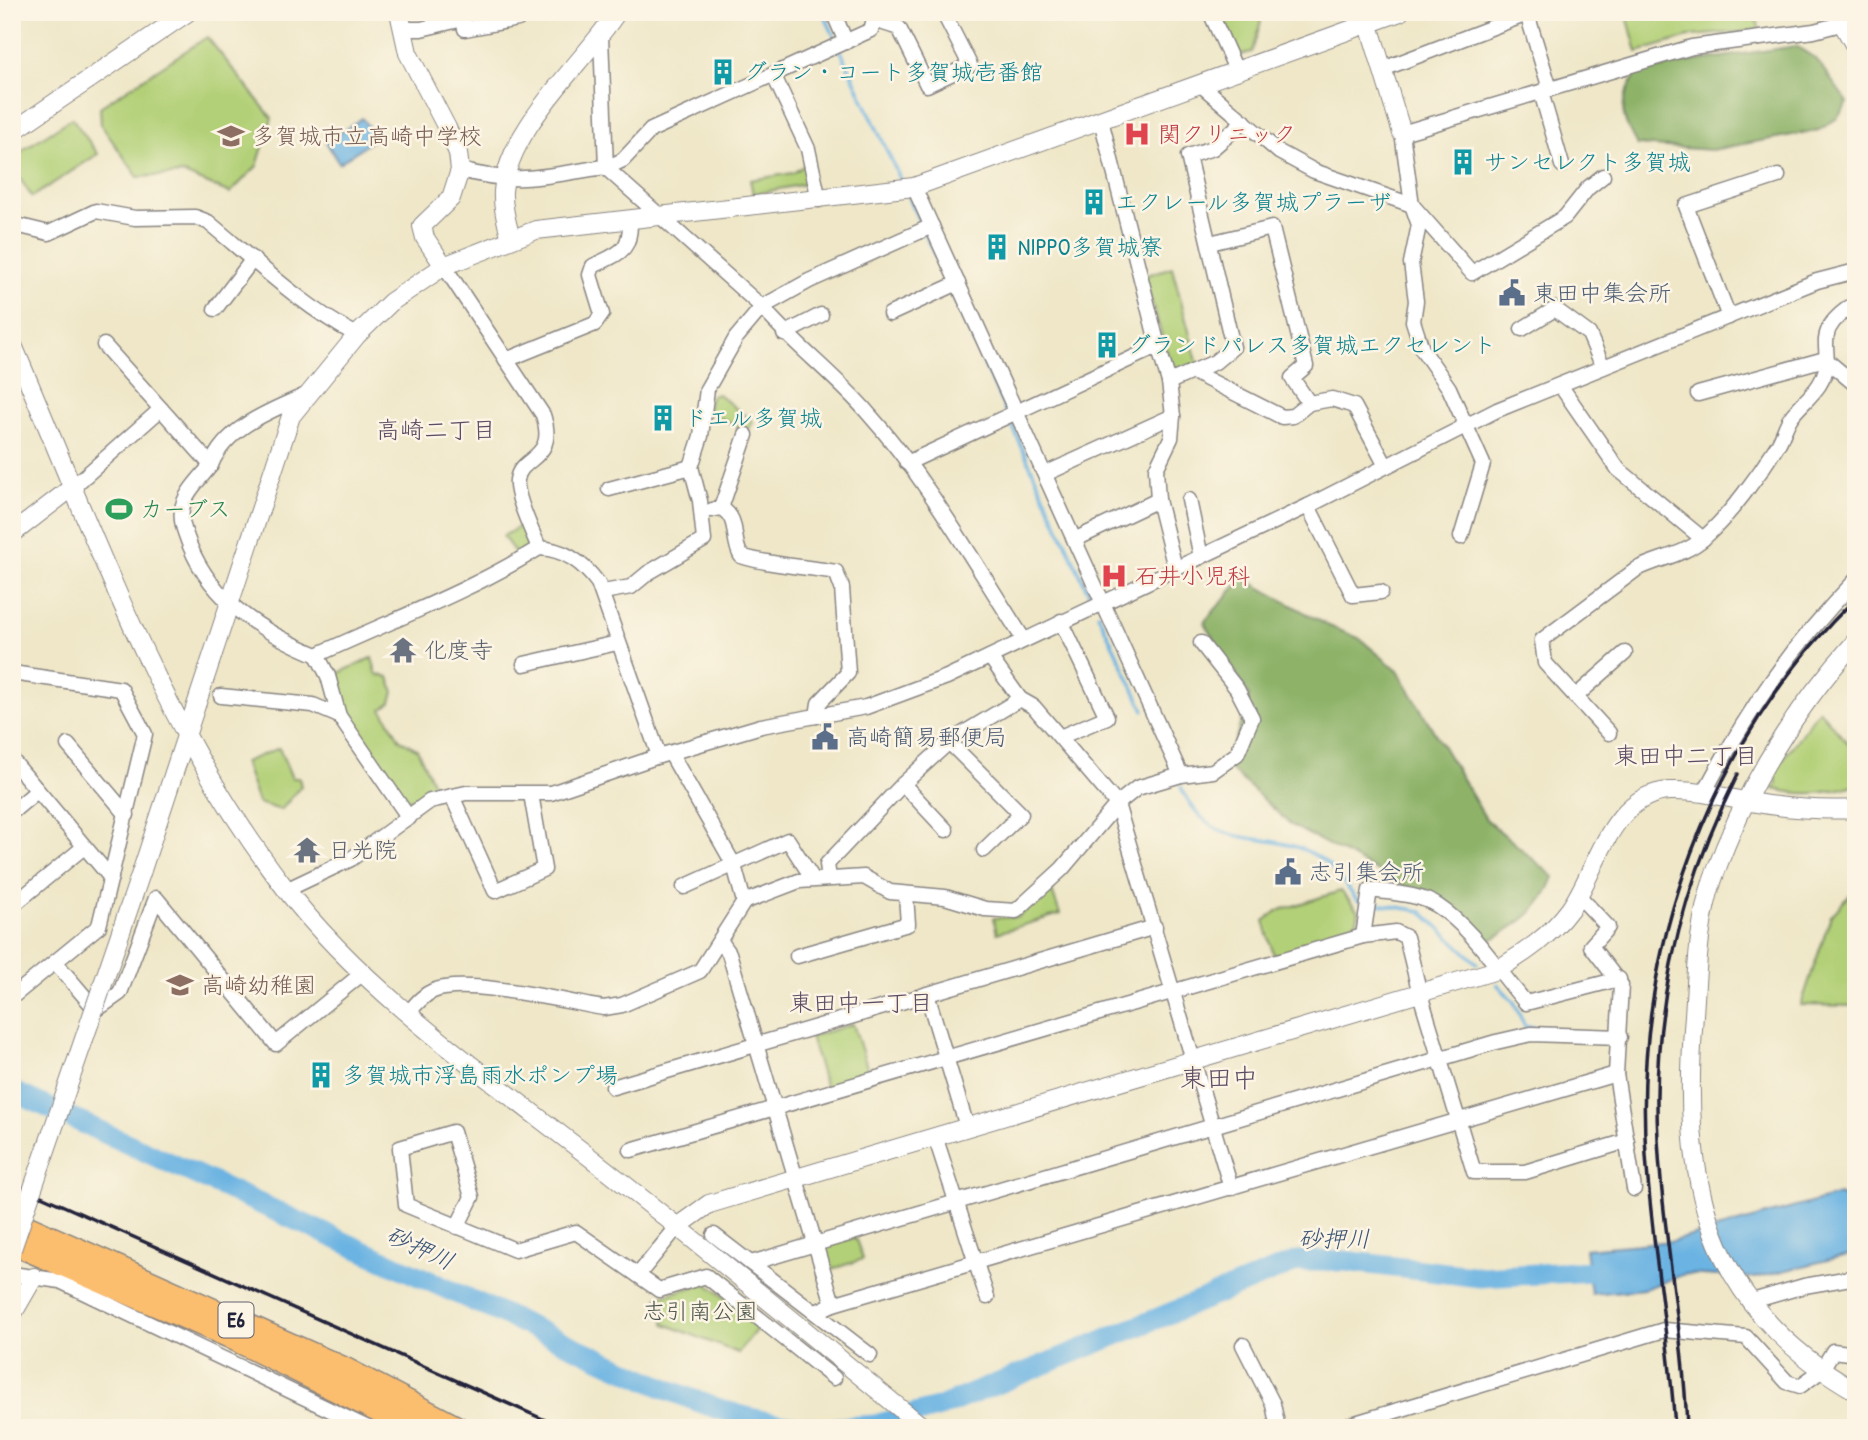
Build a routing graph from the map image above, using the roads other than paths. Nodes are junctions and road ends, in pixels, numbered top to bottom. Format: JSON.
{"nodes":[{"id":1,"x":188,"y":12,"type":"edge"},
{"id":2,"x":522,"y":12,"type":"edge"},
{"id":3,"x":617,"y":12,"type":"edge"},
{"id":4,"x":833,"y":12,"type":"edge"},
{"id":5,"x":943,"y":12,"type":"edge"},
{"id":6,"x":1210,"y":12,"type":"edge"},
{"id":7,"x":1400,"y":12,"type":"edge"},
{"id":8,"x":1528,"y":13,"type":"edge"},
{"id":9,"x":875,"y":16,"type":"edge"},
{"id":10,"x":1366,"y":18,"type":"edge"},
{"id":11,"x":1839,"y":18,"type":"edge"},
{"id":12,"x":400,"y":20,"type":"edge"},
{"id":13,"x":601,"y":36,"type":"junction"},
{"id":14,"x":841,"y":44,"type":"junction"},
{"id":15,"x":1856,"y":48,"type":"edge"},
{"id":16,"x":1383,"y":69,"type":"junction"},
{"id":17,"x":1237,"y":72,"type":"junction"},
{"id":18,"x":774,"y":76,"type":"junction"},
{"id":19,"x":1200,"y":84,"type":"junction"},
{"id":20,"x":1546,"y":91,"type":"junction"},
{"id":21,"x":1101,"y":120,"type":"junction"},
{"id":22,"x":1244,"y":121,"type":"junction"},
{"id":23,"x":12,"y":132,"type":"edge"},
{"id":24,"x":1402,"y":134,"type":"junction"},
{"id":25,"x":1562,"y":165,"type":"dead end"},
{"id":26,"x":605,"y":167,"type":"junction"},
{"id":27,"x":460,"y":170,"type":"junction"},
{"id":28,"x":1603,"y":176,"type":"dead end"},
{"id":29,"x":1779,"y":177,"type":"dead end"},
{"id":30,"x":505,"y":178,"type":"junction"},
{"id":31,"x":914,"y":187,"type":"junction"},
{"id":32,"x":819,"y":200,"type":"junction"},
{"id":33,"x":1412,"y":205,"type":"junction"},
{"id":34,"x":662,"y":216,"type":"junction"},
{"id":35,"x":630,"y":220,"type":"junction"},
{"id":36,"x":12,"y":224,"type":"edge"},
{"id":37,"x":926,"y":229,"type":"junction"},
{"id":38,"x":511,"y":239,"type":"junction"},
{"id":39,"x":1210,"y":243,"type":"junction"},
{"id":40,"x":253,"y":260,"type":"junction"},
{"id":41,"x":444,"y":266,"type":"junction"},
{"id":42,"x":1856,"y":271,"type":"edge"},
{"id":43,"x":958,"y":283,"type":"junction"},
{"id":44,"x":1856,"y":303,"type":"edge"},
{"id":45,"x":762,"y":307,"type":"junction"},
{"id":46,"x":215,"y":309,"type":"dead end"},
{"id":47,"x":890,"y":314,"type":"dead end"},
{"id":48,"x":821,"y":315,"type":"dead end"},
{"id":49,"x":1729,"y":317,"type":"junction"},
{"id":50,"x":1522,"y":329,"type":"dead end"},
{"id":51,"x":784,"y":334,"type":"junction"},
{"id":52,"x":357,"y":335,"type":"junction"},
{"id":53,"x":12,"y":343,"type":"edge"},
{"id":54,"x":104,"y":345,"type":"dead end"},
{"id":55,"x":1158,"y":346,"type":"junction"},
{"id":56,"x":1825,"y":359,"type":"junction"},
{"id":57,"x":506,"y":360,"type":"junction"},
{"id":58,"x":1603,"y":367,"type":"junction"},
{"id":59,"x":1193,"y":372,"type":"junction"},
{"id":60,"x":1169,"y":382,"type":"junction"},
{"id":61,"x":1560,"y":385,"type":"junction"},
{"id":62,"x":1856,"y":385,"type":"edge"},
{"id":63,"x":1698,"y":394,"type":"dead end"},
{"id":64,"x":306,"y":395,"type":"junction"},
{"id":65,"x":1309,"y":403,"type":"junction"},
{"id":66,"x":161,"y":409,"type":"junction"},
{"id":67,"x":1012,"y":415,"type":"junction"},
{"id":68,"x":1173,"y":416,"type":"junction"},
{"id":69,"x":1468,"y":426,"type":"junction"},
{"id":70,"x":746,"y":435,"type":"dead end"},
{"id":71,"x":907,"y":463,"type":"junction"},
{"id":72,"x":211,"y":465,"type":"junction"},
{"id":73,"x":1387,"y":466,"type":"junction"},
{"id":74,"x":691,"y":467,"type":"junction"},
{"id":75,"x":1045,"y":474,"type":"junction"},
{"id":76,"x":74,"y":486,"type":"junction"},
{"id":77,"x":609,"y":489,"type":"dead end"},
{"id":78,"x":1158,"y":500,"type":"junction"},
{"id":79,"x":1189,"y":500,"type":"dead end"},
{"id":80,"x":1308,"y":506,"type":"junction"},
{"id":81,"x":721,"y":508,"type":"junction"},
{"id":82,"x":702,"y":512,"type":"junction"},
{"id":83,"x":12,"y":534,"type":"edge"},
{"id":84,"x":1461,"y":537,"type":"dead end"},
{"id":85,"x":1076,"y":539,"type":"junction"},
{"id":86,"x":1703,"y":539,"type":"junction"},
{"id":87,"x":539,"y":548,"type":"junction"},
{"id":88,"x":1201,"y":557,"type":"junction"},
{"id":89,"x":1175,"y":568,"type":"junction"},
{"id":90,"x":1856,"y":580,"type":"edge"},
{"id":91,"x":603,"y":592,"type":"junction"},
{"id":92,"x":1381,"y":592,"type":"dead end"},
{"id":93,"x":229,"y":601,"type":"junction"},
{"id":94,"x":1104,"y":601,"type":"junction"},
{"id":95,"x":1061,"y":621,"type":"junction"},
{"id":96,"x":1024,"y":640,"type":"junction"},
{"id":97,"x":1856,"y":641,"type":"edge"},
{"id":98,"x":617,"y":643,"type":"junction"},
{"id":99,"x":1201,"y":643,"type":"dead end"},
{"id":100,"x":1625,"y":653,"type":"dead end"},
{"id":101,"x":317,"y":655,"type":"junction"},
{"id":102,"x":990,"y":657,"type":"junction"},
{"id":103,"x":524,"y":664,"type":"dead end"},
{"id":104,"x":12,"y":673,"type":"edge"},
{"id":105,"x":221,"y":696,"type":"dead end"},
{"id":106,"x":1575,"y":698,"type":"junction"},
{"id":107,"x":1020,"y":699,"type":"junction"},
{"id":108,"x":339,"y":716,"type":"junction"},
{"id":109,"x":817,"y":716,"type":"junction"},
{"id":110,"x":1609,"y":733,"type":"dead end"},
{"id":111,"x":1060,"y":737,"type":"junction"},
{"id":112,"x":187,"y":738,"type":"junction"},
{"id":113,"x":949,"y":742,"type":"junction"},
{"id":114,"x":68,"y":745,"type":"dead end"},
{"id":115,"x":665,"y":755,"type":"junction"},
{"id":116,"x":12,"y":760,"type":"edge"},
{"id":117,"x":1181,"y":775,"type":"junction"},
{"id":118,"x":903,"y":784,"type":"junction"},
{"id":119,"x":37,"y":791,"type":"junction"},
{"id":120,"x":1704,"y":793,"type":"junction"},
{"id":121,"x":531,"y":794,"type":"junction"},
{"id":122,"x":452,"y":796,"type":"junction"},
{"id":123,"x":1745,"y":801,"type":"junction"},
{"id":124,"x":1117,"y":804,"type":"junction"},
{"id":125,"x":1856,"y":808,"type":"edge"},
{"id":126,"x":12,"y":812,"type":"edge"},
{"id":127,"x":127,"y":815,"type":"junction"},
{"id":128,"x":409,"y":818,"type":"junction"},
{"id":129,"x":946,"y":830,"type":"dead end"},
{"id":130,"x":84,"y":847,"type":"junction"},
{"id":131,"x":984,"y":850,"type":"dead end"},
{"id":132,"x":734,"y":865,"type":"junction"},
{"id":133,"x":111,"y":878,"type":"junction"},
{"id":134,"x":829,"y":878,"type":"junction"},
{"id":135,"x":813,"y":879,"type":"junction"},
{"id":136,"x":684,"y":887,"type":"dead end"},
{"id":137,"x":286,"y":890,"type":"junction"},
{"id":138,"x":906,"y":895,"type":"junction"},
{"id":139,"x":1579,"y":896,"type":"junction"},
{"id":140,"x":744,"y":902,"type":"junction"},
{"id":141,"x":12,"y":906,"type":"edge"},
{"id":142,"x":1154,"y":927,"type":"junction"},
{"id":143,"x":1363,"y":936,"type":"junction"},
{"id":144,"x":720,"y":940,"type":"junction"},
{"id":145,"x":797,"y":956,"type":"dead end"},
{"id":146,"x":55,"y":962,"type":"junction"},
{"id":147,"x":1497,"y":970,"type":"junction"},
{"id":148,"x":364,"y":972,"type":"junction"},
{"id":149,"x":1619,"y":979,"type":"junction"},
{"id":150,"x":1174,"y":990,"type":"junction"},
{"id":151,"x":928,"y":994,"type":"junction"},
{"id":152,"x":1420,"y":994,"type":"junction"},
{"id":153,"x":12,"y":997,"type":"edge"},
{"id":154,"x":409,"y":1012,"type":"junction"},
{"id":155,"x":1620,"y":1037,"type":"junction"},
{"id":156,"x":758,"y":1044,"type":"junction"},
{"id":157,"x":947,"y":1057,"type":"junction"},
{"id":158,"x":1439,"y":1059,"type":"junction"},
{"id":159,"x":1194,"y":1061,"type":"junction"},
{"id":160,"x":1616,"y":1074,"type":"junction"},
{"id":161,"x":613,"y":1087,"type":"dead end"},
{"id":162,"x":777,"y":1109,"type":"junction"},
{"id":163,"x":1458,"y":1120,"type":"junction"},
{"id":164,"x":1213,"y":1125,"type":"junction"},
{"id":165,"x":967,"y":1127,"type":"junction"},
{"id":166,"x":935,"y":1136,"type":"junction"},
{"id":167,"x":1627,"y":1141,"type":"junction"},
{"id":168,"x":631,"y":1150,"type":"dead end"},
{"id":169,"x":797,"y":1179,"type":"junction"},
{"id":170,"x":1231,"y":1188,"type":"junction"},
{"id":171,"x":1634,"y":1189,"type":"dead end"},
{"id":172,"x":956,"y":1203,"type":"junction"},
{"id":173,"x":12,"y":1220,"type":"edge"},
{"id":174,"x":678,"y":1226,"type":"junction"},
{"id":175,"x":457,"y":1227,"type":"junction"},
{"id":176,"x":714,"y":1235,"type":"dead end"},
{"id":177,"x":12,"y":1242,"type":"edge"},
{"id":178,"x":816,"y":1243,"type":"junction"},
{"id":179,"x":12,"y":1249,"type":"edge"},
{"id":180,"x":976,"y":1263,"type":"junction"},
{"id":181,"x":751,"y":1264,"type":"junction"},
{"id":182,"x":12,"y":1274,"type":"edge"},
{"id":183,"x":638,"y":1275,"type":"junction"},
{"id":184,"x":34,"y":1277,"type":"junction"},
{"id":185,"x":1856,"y":1277,"type":"edge"},
{"id":186,"x":1746,"y":1295,"type":"junction"},
{"id":187,"x":987,"y":1297,"type":"dead end"},
{"id":188,"x":833,"y":1304,"type":"junction"},
{"id":189,"x":817,"y":1312,"type":"junction"},
{"id":190,"x":12,"y":1315,"type":"edge"},
{"id":191,"x":1243,"y":1345,"type":"dead end"},
{"id":192,"x":1856,"y":1354,"type":"edge"},
{"id":193,"x":870,"y":1355,"type":"dead end"},
{"id":194,"x":1821,"y":1371,"type":"junction"},
{"id":195,"x":835,"y":1378,"type":"dead end"},
{"id":196,"x":1856,"y":1391,"type":"edge"},
{"id":197,"x":368,"y":1428,"type":"edge"},
{"id":198,"x":414,"y":1428,"type":"edge"},
{"id":199,"x":456,"y":1428,"type":"edge"},
{"id":200,"x":924,"y":1428,"type":"edge"},
{"id":201,"x":1278,"y":1428,"type":"edge"},
{"id":202,"x":1339,"y":1428,"type":"edge"}],
"edges":[{"from":1,"to":23,"type":"street"},
{"from":2,"to":12,"type":"street"},
{"from":3,"to":13,"type":"street"},
{"from":4,"to":14,"type":"street"},
{"from":5,"to":9,"type":"street"},
{"from":6,"to":17,"type":"street"},
{"from":7,"to":10,"type":"street"},
{"from":8,"to":16,"type":"street"},
{"from":8,"to":20,"type":"street"},
{"from":9,"to":14,"type":"street"},
{"from":10,"to":16,"type":"street"},
{"from":10,"to":17,"type":"street"},
{"from":11,"to":15,"type":"street"},
{"from":11,"to":20,"type":"street"},
{"from":12,"to":27,"type":"street"},
{"from":13,"to":26,"type":"street"},
{"from":13,"to":30,"type":"street"},
{"from":14,"to":18,"type":"street"},
{"from":16,"to":24,"type":"street"},
{"from":17,"to":19,"type":"street"},
{"from":18,"to":26,"type":"street"},
{"from":18,"to":32,"type":"street"},
{"from":19,"to":21,"type":"street"},
{"from":19,"to":22,"type":"street"},
{"from":20,"to":24,"type":"street"},
{"from":20,"to":25,"type":"street"},
{"from":21,"to":31,"type":"street"},
{"from":21,"to":55,"type":"street"},
{"from":22,"to":33,"type":"street"},
{"from":22,"to":39,"type":"street"},
{"from":24,"to":33,"type":"street"},
{"from":26,"to":30,"type":"street"},
{"from":26,"to":34,"type":"street"},
{"from":27,"to":30,"type":"street"},
{"from":27,"to":41,"type":"street"},
{"from":28,"to":33,"type":"street"},
{"from":29,"to":49,"type":"street"},
{"from":30,"to":38,"type":"street"},
{"from":31,"to":32,"type":"street"},
{"from":31,"to":37,"type":"street"},
{"from":32,"to":34,"type":"street"},
{"from":33,"to":69,"type":"street"},
{"from":34,"to":35,"type":"street"},
{"from":34,"to":45,"type":"street"},
{"from":35,"to":38,"type":"street"},
{"from":35,"to":57,"type":"street"},
{"from":36,"to":40,"type":"street"},
{"from":37,"to":43,"type":"street"},
{"from":37,"to":45,"type":"street"},
{"from":38,"to":41,"type":"street"},
{"from":39,"to":59,"type":"street"},
{"from":39,"to":65,"type":"street"},
{"from":40,"to":46,"type":"street"},
{"from":40,"to":52,"type":"street"},
{"from":41,"to":52,"type":"street"},
{"from":41,"to":57,"type":"street"},
{"from":42,"to":49,"type":"street"},
{"from":43,"to":47,"type":"street"},
{"from":43,"to":67,"type":"street"},
{"from":44,"to":56,"type":"street"},
{"from":45,"to":51,"type":"street"},
{"from":45,"to":74,"type":"street"},
{"from":48,"to":51,"type":"street"},
{"from":49,"to":58,"type":"street"},
{"from":50,"to":58,"type":"street"},
{"from":51,"to":71,"type":"street"},
{"from":52,"to":64,"type":"street"},
{"from":53,"to":76,"type":"street"},
{"from":54,"to":66,"type":"street"},
{"from":55,"to":60,"type":"street"},
{"from":55,"to":67,"type":"street"},
{"from":56,"to":62,"type":"street"},
{"from":56,"to":63,"type":"street"},
{"from":56,"to":86,"type":"street"},
{"from":57,"to":87,"type":"street"},
{"from":58,"to":61,"type":"street"},
{"from":59,"to":60,"type":"street"},
{"from":59,"to":65,"type":"street"},
{"from":60,"to":68,"type":"street"},
{"from":61,"to":69,"type":"street"},
{"from":61,"to":86,"type":"street"},
{"from":64,"to":72,"type":"street"},
{"from":64,"to":93,"type":"street"},
{"from":65,"to":73,"type":"street"},
{"from":66,"to":72,"type":"street"},
{"from":66,"to":76,"type":"street"},
{"from":67,"to":71,"type":"street"},
{"from":67,"to":75,"type":"street"},
{"from":68,"to":75,"type":"street"},
{"from":68,"to":78,"type":"street"},
{"from":69,"to":73,"type":"street"},
{"from":69,"to":84,"type":"street"},
{"from":70,"to":81,"type":"street"},
{"from":71,"to":96,"type":"street"},
{"from":72,"to":93,"type":"street"},
{"from":73,"to":80,"type":"street"},
{"from":74,"to":77,"type":"street"},
{"from":74,"to":82,"type":"street"},
{"from":75,"to":85,"type":"street"},
{"from":76,"to":83,"type":"street"},
{"from":76,"to":112,"type":"street"},
{"from":78,"to":85,"type":"street"},
{"from":78,"to":89,"type":"street"},
{"from":79,"to":88,"type":"street"},
{"from":80,"to":88,"type":"street"},
{"from":80,"to":92,"type":"street"},
{"from":81,"to":82,"type":"street"},
{"from":81,"to":109,"type":"street"},
{"from":82,"to":91,"type":"street"},
{"from":85,"to":94,"type":"street"},
{"from":86,"to":106,"type":"street"},
{"from":87,"to":91,"type":"street"},
{"from":87,"to":101,"type":"street"},
{"from":88,"to":89,"type":"street"},
{"from":89,"to":94,"type":"street"},
{"from":90,"to":120,"type":"street"},
{"from":91,"to":98,"type":"street"},
{"from":93,"to":101,"type":"street"},
{"from":93,"to":112,"type":"street"},
{"from":94,"to":95,"type":"street"},
{"from":94,"to":117,"type":"street"},
{"from":95,"to":96,"type":"street"},
{"from":95,"to":111,"type":"street"},
{"from":96,"to":102,"type":"street"},
{"from":97,"to":123,"type":"street"},
{"from":98,"to":103,"type":"street"},
{"from":98,"to":115,"type":"street"},
{"from":99,"to":117,"type":"street"},
{"from":100,"to":106,"type":"street"},
{"from":101,"to":108,"type":"street"},
{"from":102,"to":107,"type":"street"},
{"from":102,"to":109,"type":"street"},
{"from":104,"to":127,"type":"street"},
{"from":105,"to":108,"type":"street"},
{"from":106,"to":110,"type":"street"},
{"from":107,"to":111,"type":"street"},
{"from":107,"to":113,"type":"street"},
{"from":108,"to":128,"type":"street"},
{"from":109,"to":115,"type":"street"},
{"from":111,"to":124,"type":"street"},
{"from":112,"to":137,"type":"street"},
{"from":112,"to":179,"type":"street","bridge":true},
{"from":113,"to":118,"type":"street"},
{"from":113,"to":131,"type":"street"},
{"from":114,"to":127,"type":"street"},
{"from":115,"to":121,"type":"street"},
{"from":115,"to":132,"type":"street"},
{"from":116,"to":119,"type":"street"},
{"from":117,"to":124,"type":"street"},
{"from":118,"to":129,"type":"street"},
{"from":118,"to":134,"type":"street"},
{"from":119,"to":126,"type":"street"},
{"from":119,"to":130,"type":"street"},
{"from":120,"to":123,"type":"street"},
{"from":120,"to":139,"type":"street"},
{"from":121,"to":122,"type":"street"},
{"from":121,"to":122,"type":"street"},
{"from":122,"to":128,"type":"street"},
{"from":123,"to":125,"type":"street"},
{"from":123,"to":186,"type":"street"},
{"from":124,"to":138,"type":"street"},
{"from":124,"to":142,"type":"street"},
{"from":127,"to":133,"type":"street"},
{"from":128,"to":137,"type":"street"},
{"from":130,"to":133,"type":"street"},
{"from":130,"to":141,"type":"street"},
{"from":132,"to":135,"type":"street"},
{"from":132,"to":136,"type":"street"},
{"from":132,"to":140,"type":"street"},
{"from":133,"to":146,"type":"street"},
{"from":134,"to":135,"type":"street"},
{"from":134,"to":138,"type":"street"},
{"from":135,"to":140,"type":"street"},
{"from":137,"to":148,"type":"street"},
{"from":138,"to":145,"type":"street"},
{"from":139,"to":147,"type":"street"},
{"from":139,"to":149,"type":"street"},
{"from":140,"to":144,"type":"street"},
{"from":142,"to":150,"type":"street"},
{"from":142,"to":151,"type":"street"},
{"from":143,"to":147,"type":"street"},
{"from":143,"to":150,"type":"street"},
{"from":143,"to":152,"type":"street"},
{"from":144,"to":154,"type":"street"},
{"from":144,"to":156,"type":"street"},
{"from":146,"to":148,"type":"street"},
{"from":146,"to":153,"type":"street"},
{"from":147,"to":149,"type":"street"},
{"from":147,"to":152,"type":"street"},
{"from":148,"to":154,"type":"street"},
{"from":149,"to":155,"type":"street"},
{"from":150,"to":157,"type":"street"},
{"from":150,"to":159,"type":"street"},
{"from":151,"to":156,"type":"street"},
{"from":151,"to":157,"type":"street"},
{"from":152,"to":158,"type":"street"},
{"from":152,"to":159,"type":"street"},
{"from":154,"to":174,"type":"street"},
{"from":155,"to":158,"type":"street"},
{"from":155,"to":160,"type":"street"},
{"from":156,"to":161,"type":"street"},
{"from":156,"to":162,"type":"street"},
{"from":157,"to":162,"type":"street"},
{"from":157,"to":165,"type":"street"},
{"from":158,"to":163,"type":"street"},
{"from":158,"to":164,"type":"street"},
{"from":159,"to":164,"type":"street"},
{"from":159,"to":165,"type":"street"},
{"from":160,"to":163,"type":"street"},
{"from":160,"to":167,"type":"street"},
{"from":162,"to":168,"type":"street"},
{"from":162,"to":169,"type":"street"},
{"from":163,"to":167,"type":"street"},
{"from":163,"to":170,"type":"street"},
{"from":164,"to":170,"type":"street"},
{"from":164,"to":172,"type":"street"},
{"from":165,"to":166,"type":"street"},
{"from":166,"to":169,"type":"street"},
{"from":166,"to":172,"type":"street"},
{"from":167,"to":171,"type":"street"},
{"from":169,"to":174,"type":"street"},
{"from":169,"to":178,"type":"street"},
{"from":170,"to":180,"type":"street"},
{"from":172,"to":178,"type":"street"},
{"from":172,"to":180,"type":"street"},
{"from":173,"to":199,"type":"highway","number":"E6"},
{"from":174,"to":183,"type":"street"},
{"from":174,"to":200,"type":"street"},
{"from":175,"to":175,"type":"street"},
{"from":175,"to":183,"type":"street"},
{"from":176,"to":181,"type":"street"},
{"from":177,"to":198,"type":"highway","number":"E6"},
{"from":178,"to":181,"type":"street"},
{"from":178,"to":188,"type":"street"},
{"from":180,"to":187,"type":"street"},
{"from":180,"to":188,"type":"street"},
{"from":181,"to":189,"type":"street"},
{"from":182,"to":184,"type":"street"},
{"from":183,"to":195,"type":"street"},
{"from":184,"to":190,"type":"street"},
{"from":184,"to":197,"type":"street"},
{"from":185,"to":186,"type":"street"},
{"from":186,"to":194,"type":"street"},
{"from":188,"to":189,"type":"street"},
{"from":189,"to":193,"type":"street"},
{"from":191,"to":201,"type":"street"},
{"from":192,"to":194,"type":"street"},
{"from":194,"to":196,"type":"street"},
{"from":194,"to":202,"type":"street"}]}
